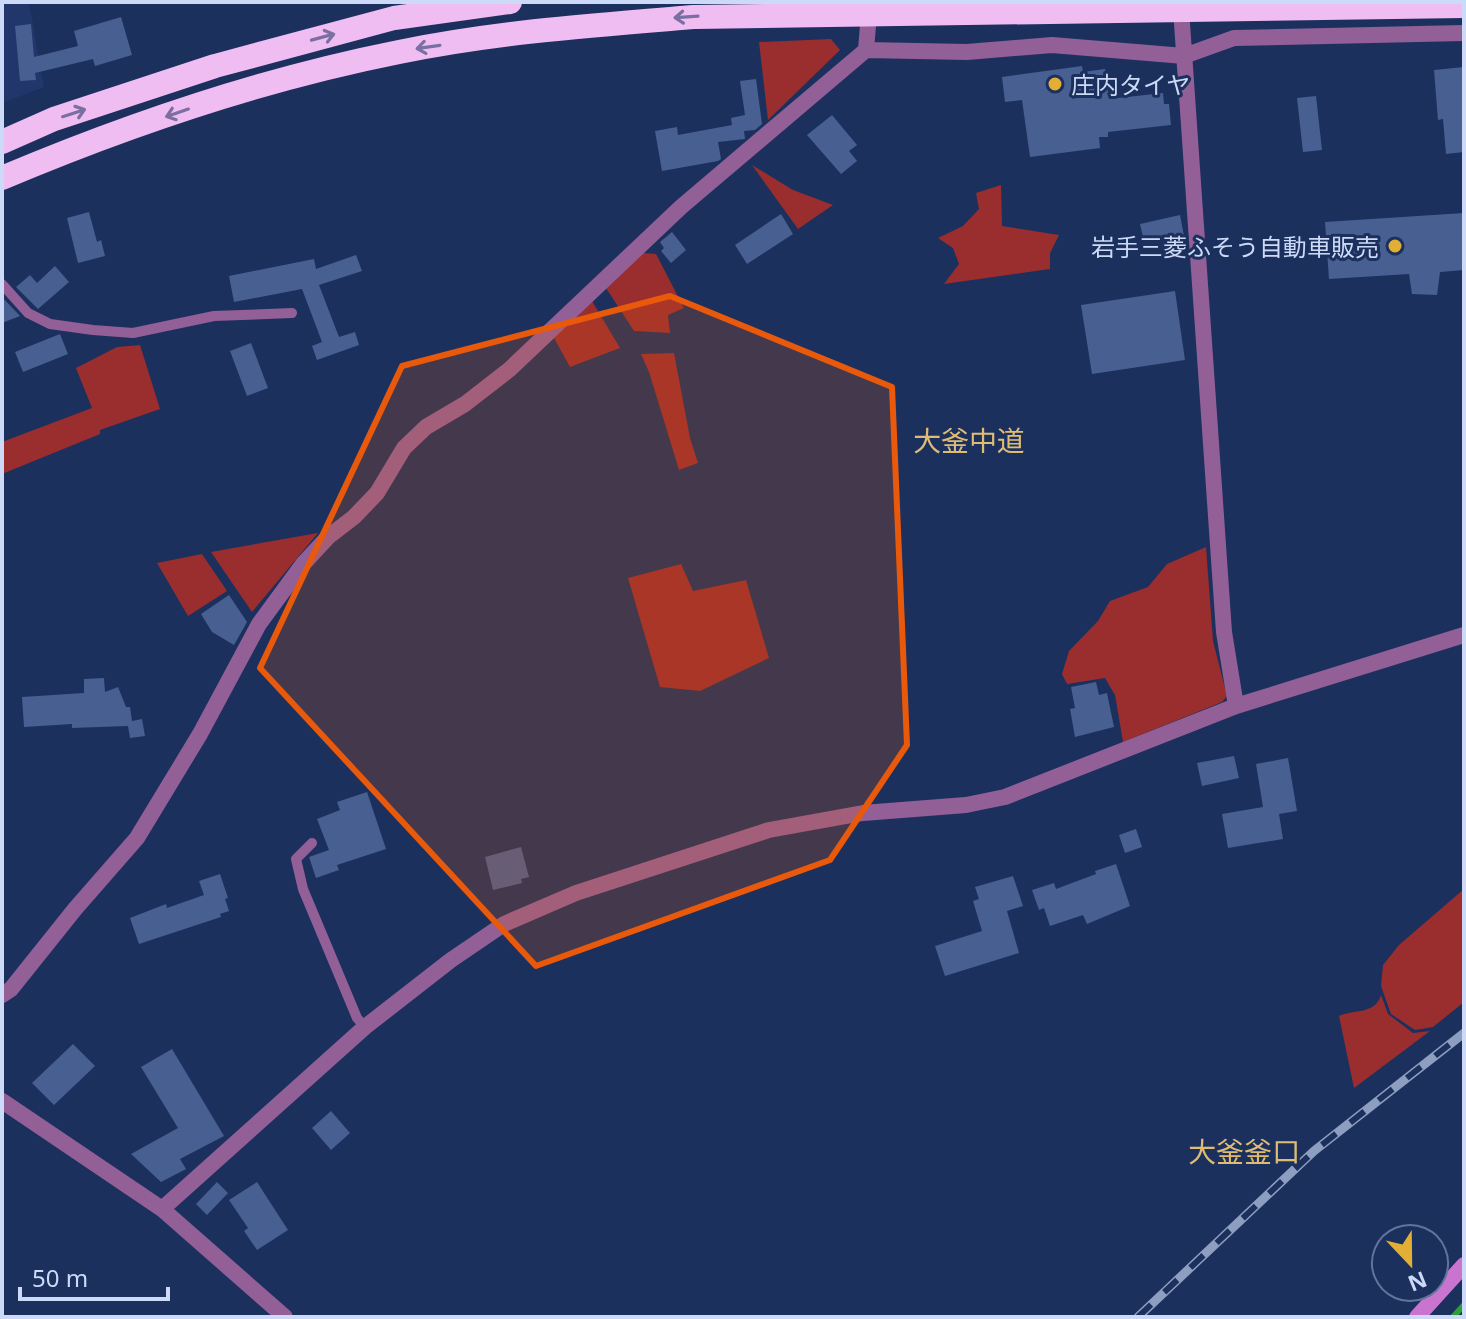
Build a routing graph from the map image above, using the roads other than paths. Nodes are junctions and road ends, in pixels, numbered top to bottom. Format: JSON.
{"nodes":[{"id":1,"x":510,"y":2,"type":"edge"},
{"id":2,"x":1464,"y":6,"type":"edge"},
{"id":3,"x":1181,"y":9,"type":"junction"},
{"id":4,"x":869,"y":13,"type":"junction"},
{"id":5,"x":1464,"y":33,"type":"edge"},
{"id":6,"x":866,"y":50,"type":"junction"},
{"id":7,"x":1184,"y":56,"type":"junction"},
{"id":8,"x":2,"y":142,"type":"edge"},
{"id":9,"x":2,"y":178,"type":"edge"},
{"id":10,"x":2,"y":284,"type":"edge"},
{"id":11,"x":292,"y":313,"type":"dead end"},
{"id":12,"x":1464,"y":635,"type":"edge"},
{"id":13,"x":1236,"y":706,"type":"junction"},
{"id":14,"x":312,"y":843,"type":"dead end"},
{"id":15,"x":2,"y":995,"type":"edge"},
{"id":16,"x":365,"y":1027,"type":"junction"},
{"id":17,"x":2,"y":1101,"type":"edge"},
{"id":18,"x":162,"y":1209,"type":"junction"},
{"id":19,"x":1464,"y":1265,"type":"edge"},
{"id":20,"x":285,"y":1317,"type":"edge"},
{"id":21,"x":1417,"y":1317,"type":"edge"}],
"edges":[{"from":8,"to":1,"type":"highway","one_way":true},
{"from":2,"to":3,"type":"highway"},
{"from":3,"to":4,"type":"highway"},
{"from":3,"to":7,"type":"street"},
{"from":4,"to":6,"type":"street"},
{"from":4,"to":9,"type":"highway","one_way":true},
{"from":5,"to":7,"type":"street"},
{"from":6,"to":7,"type":"street"},
{"from":6,"to":15,"type":"street"},
{"from":7,"to":13,"type":"street"},
{"from":10,"to":11,"type":"lane"},
{"from":12,"to":13,"type":"street"},
{"from":13,"to":16,"type":"street"},
{"from":14,"to":16,"type":"lane"},
{"from":16,"to":18,"type":"street"},
{"from":17,"to":18,"type":"street"},
{"from":18,"to":20,"type":"street"},
{"from":19,"to":21,"type":"street"}]}
